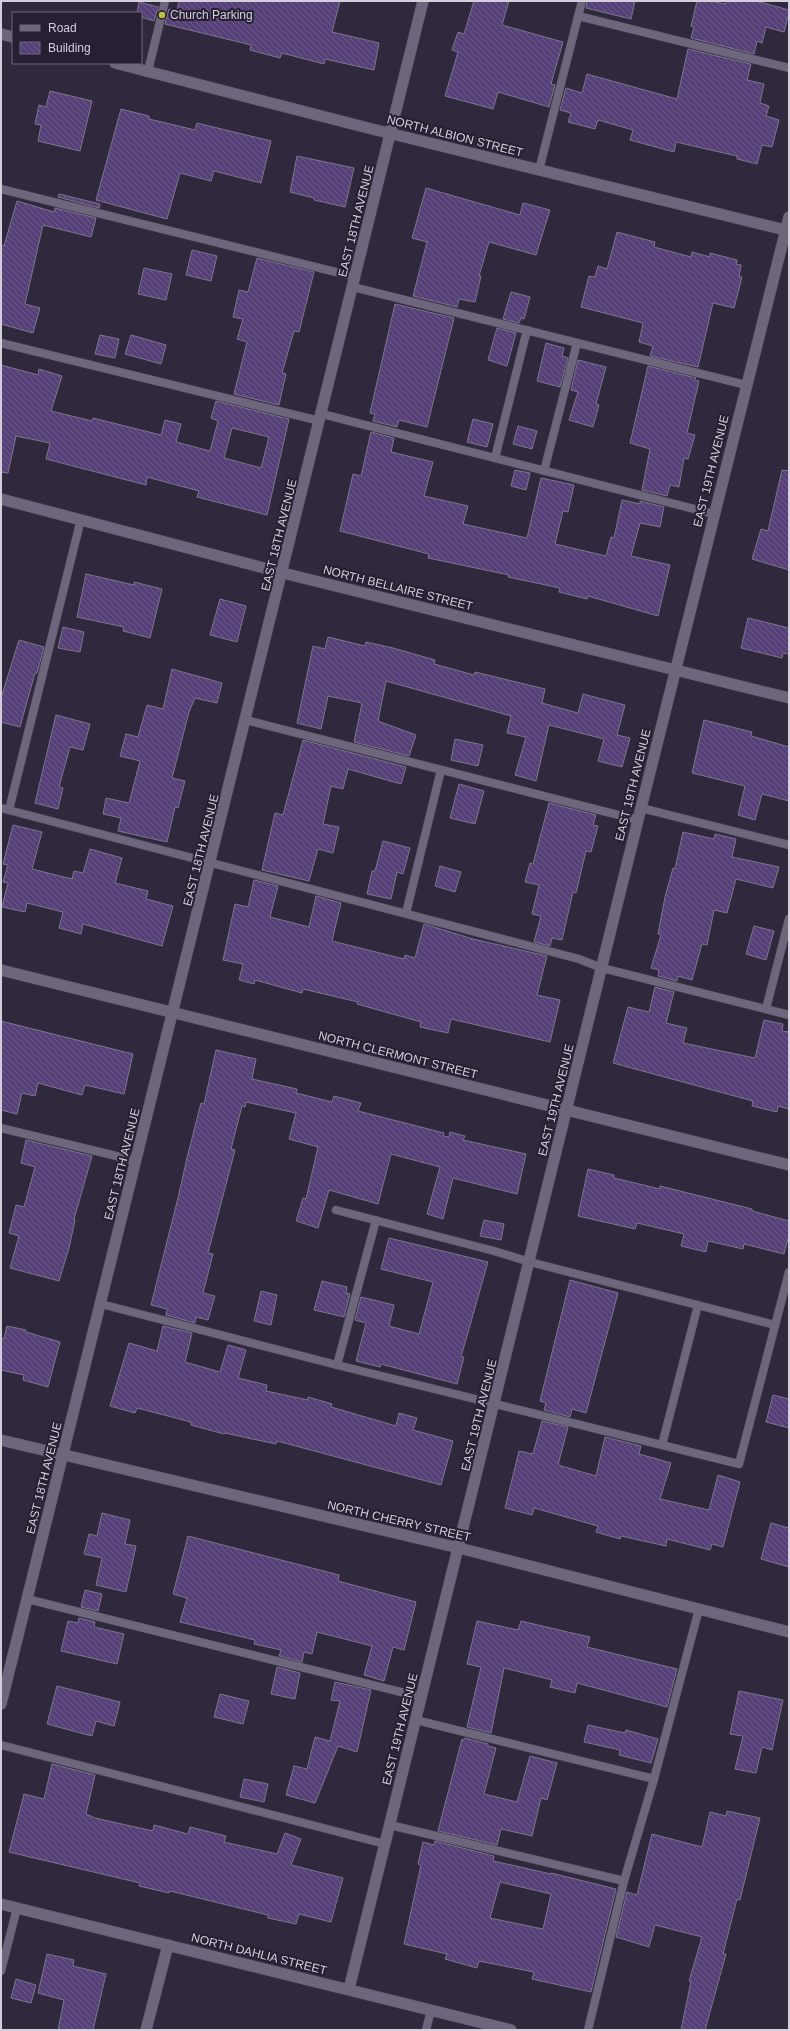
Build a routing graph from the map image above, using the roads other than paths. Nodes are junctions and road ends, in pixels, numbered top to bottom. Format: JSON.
{"nodes":[{"id":1,"x":165,"y":1,"type":"edge"},
{"id":2,"x":424,"y":1,"type":"edge"},
{"id":3,"x":582,"y":1,"type":"edge"},
{"id":4,"x":578,"y":16,"type":"junction"},
{"id":5,"x":1,"y":34,"type":"edge"},
{"id":6,"x":12,"y":37,"type":"edge"},
{"id":7,"x":119,"y":64,"type":"edge"},
{"id":8,"x":789,"y":68,"type":"edge"},
{"id":9,"x":148,"y":71,"type":"junction"},
{"id":10,"x":392,"y":133,"type":"junction"},
{"id":11,"x":539,"y":170,"type":"junction"},
{"id":12,"x":1,"y":189,"type":"edge"},
{"id":13,"x":789,"y":217,"type":"edge"},
{"id":14,"x":787,"y":230,"type":"edge"},
{"id":15,"x":355,"y":282,"type":"junction"},
{"id":16,"x":527,"y":330,"type":"junction"},
{"id":17,"x":1,"y":343,"type":"edge"},
{"id":18,"x":577,"y":343,"type":"junction"},
{"id":19,"x":746,"y":385,"type":"junction"},
{"id":20,"x":321,"y":418,"type":"junction"},
{"id":21,"x":495,"y":458,"type":"junction"},
{"id":22,"x":544,"y":471,"type":"junction"},
{"id":23,"x":1,"y":499,"type":"edge"},
{"id":24,"x":714,"y":514,"type":"junction"},
{"id":25,"x":81,"y":519,"type":"junction"},
{"id":26,"x":283,"y":573,"type":"junction"},
{"id":27,"x":675,"y":669,"type":"junction"},
{"id":28,"x":789,"y":698,"type":"edge"},
{"id":29,"x":246,"y":720,"type":"junction"},
{"id":30,"x":441,"y":770,"type":"junction"},
{"id":31,"x":641,"y":808,"type":"junction"},
{"id":32,"x":5,"y":809,"type":"edge"},
{"id":33,"x":638,"y":820,"type":"junction"},
{"id":34,"x":789,"y":845,"type":"edge"},
{"id":35,"x":211,"y":863,"type":"junction"},
{"id":36,"x":406,"y":913,"type":"junction"},
{"id":37,"x":789,"y":919,"type":"edge"},
{"id":38,"x":602,"y":968,"type":"junction"},
{"id":39,"x":1,"y":970,"type":"edge"},
{"id":40,"x":766,"y":1009,"type":"junction"},
{"id":41,"x":173,"y":1012,"type":"junction"},
{"id":42,"x":789,"y":1015,"type":"edge"},
{"id":43,"x":567,"y":1111,"type":"junction"},
{"id":44,"x":1,"y":1128,"type":"edge"},
{"id":45,"x":136,"y":1161,"type":"junction"},
{"id":46,"x":789,"y":1165,"type":"edge"},
{"id":47,"x":336,"y":1210,"type":"dead end"},
{"id":48,"x":376,"y":1220,"type":"junction"},
{"id":49,"x":530,"y":1262,"type":"junction"},
{"id":50,"x":789,"y":1272,"type":"edge"},
{"id":51,"x":101,"y":1304,"type":"junction"},
{"id":52,"x":698,"y":1305,"type":"junction"},
{"id":53,"x":775,"y":1325,"type":"junction"},
{"id":54,"x":337,"y":1365,"type":"junction"},
{"id":55,"x":495,"y":1403,"type":"junction"},
{"id":56,"x":1,"y":1440,"type":"edge"},
{"id":57,"x":662,"y":1445,"type":"junction"},
{"id":58,"x":64,"y":1456,"type":"junction"},
{"id":59,"x":459,"y":1548,"type":"junction"},
{"id":60,"x":27,"y":1599,"type":"junction"},
{"id":61,"x":699,"y":1609,"type":"junction"},
{"id":62,"x":789,"y":1632,"type":"edge"},
{"id":63,"x":421,"y":1697,"type":"junction"},
{"id":64,"x":1,"y":1704,"type":"edge"},
{"id":65,"x":416,"y":1720,"type":"junction"},
{"id":66,"x":1,"y":1745,"type":"edge"},
{"id":67,"x":654,"y":1779,"type":"junction"},
{"id":68,"x":390,"y":1825,"type":"junction"},
{"id":69,"x":385,"y":1844,"type":"junction"},
{"id":70,"x":624,"y":1881,"type":"junction"},
{"id":71,"x":1,"y":1904,"type":"edge"},
{"id":72,"x":17,"y":1908,"type":"junction"},
{"id":73,"x":168,"y":1945,"type":"junction"},
{"id":74,"x":1,"y":1971,"type":"edge"},
{"id":75,"x":349,"y":1989,"type":"junction"},
{"id":76,"x":431,"y":2010,"type":"junction"},
{"id":77,"x":146,"y":2030,"type":"edge"},
{"id":78,"x":426,"y":2030,"type":"edge"},
{"id":79,"x":511,"y":2030,"type":"edge"},
{"id":80,"x":588,"y":2030,"type":"edge"}],
"edges":[{"from":1,"to":9,"type":"lane"},
{"from":2,"to":10,"type":"street","name":"EAST 18TH AVENUE"},
{"from":3,"to":4,"type":"lane"},
{"from":4,"to":8,"type":"lane"},
{"from":4,"to":11,"type":"lane"},
{"from":5,"to":6,"type":"street"},
{"from":7,"to":9,"type":"street","name":"NORTH ALBION STREET"},
{"from":9,"to":10,"type":"street","name":"NORTH ALBION STREET"},
{"from":10,"to":11,"type":"street","name":"NORTH ALBION STREET"},
{"from":10,"to":15,"type":"street","name":"EAST 18TH AVENUE"},
{"from":11,"to":14,"type":"street","name":"NORTH ALBION STREET"},
{"from":12,"to":15,"type":"lane"},
{"from":13,"to":14,"type":"street","name":"EAST 19TH AVENUE"},
{"from":14,"to":19,"type":"street","name":"EAST 19TH AVENUE"},
{"from":15,"to":16,"type":"lane"},
{"from":15,"to":20,"type":"street","name":"EAST 18TH AVENUE"},
{"from":16,"to":18,"type":"lane"},
{"from":16,"to":21,"type":"lane"},
{"from":17,"to":20,"type":"lane"},
{"from":18,"to":19,"type":"lane"},
{"from":18,"to":22,"type":"lane"},
{"from":19,"to":24,"type":"street","name":"EAST 19TH AVENUE"},
{"from":20,"to":21,"type":"lane"},
{"from":20,"to":26,"type":"street","name":"EAST 18TH AVENUE"},
{"from":21,"to":22,"type":"lane"},
{"from":22,"to":24,"type":"lane"},
{"from":23,"to":25,"type":"street","name":"NORTH BELLAIRE STREET"},
{"from":24,"to":27,"type":"street","name":"EAST 19TH AVENUE"},
{"from":25,"to":26,"type":"street","name":"NORTH BELLAIRE STREET"},
{"from":25,"to":32,"type":"lane"},
{"from":26,"to":27,"type":"street","name":"NORTH BELLAIRE STREET"},
{"from":26,"to":29,"type":"street","name":"EAST 18TH AVENUE"},
{"from":27,"to":28,"type":"street","name":"NORTH BELLAIRE STREET"},
{"from":27,"to":31,"type":"street","name":"EAST 19TH AVENUE"},
{"from":29,"to":30,"type":"lane"},
{"from":29,"to":35,"type":"street","name":"EAST 18TH AVENUE"},
{"from":30,"to":33,"type":"lane"},
{"from":30,"to":36,"type":"lane"},
{"from":31,"to":33,"type":"street","name":"EAST 19TH AVENUE"},
{"from":31,"to":34,"type":"lane"},
{"from":32,"to":35,"type":"lane"},
{"from":33,"to":38,"type":"street","name":"EAST 19TH AVENUE"},
{"from":35,"to":36,"type":"lane"},
{"from":35,"to":41,"type":"street","name":"EAST 18TH AVENUE"},
{"from":36,"to":38,"type":"lane"},
{"from":37,"to":40,"type":"lane"},
{"from":38,"to":40,"type":"lane"},
{"from":38,"to":43,"type":"street","name":"EAST 19TH AVENUE"},
{"from":39,"to":41,"type":"street","name":"NORTH CLERMONT STREET"},
{"from":40,"to":42,"type":"lane"},
{"from":41,"to":43,"type":"street","name":"NORTH CLERMONT STREET"},
{"from":41,"to":45,"type":"street","name":"EAST 18TH AVENUE"},
{"from":43,"to":46,"type":"street","name":"NORTH CLERMONT STREET"},
{"from":43,"to":49,"type":"street","name":"EAST 19TH AVENUE"},
{"from":44,"to":45,"type":"lane"},
{"from":45,"to":51,"type":"street","name":"EAST 18TH AVENUE"},
{"from":47,"to":48,"type":"lane"},
{"from":48,"to":49,"type":"lane"},
{"from":48,"to":54,"type":"lane"},
{"from":49,"to":52,"type":"lane"},
{"from":49,"to":55,"type":"street","name":"EAST 19TH AVENUE"},
{"from":50,"to":53,"type":"lane"},
{"from":51,"to":54,"type":"lane"},
{"from":51,"to":58,"type":"street","name":"EAST 18TH AVENUE"},
{"from":52,"to":53,"type":"lane"},
{"from":52,"to":57,"type":"lane"},
{"from":53,"to":57,"type":"lane"},
{"from":54,"to":55,"type":"lane"},
{"from":55,"to":57,"type":"lane"},
{"from":55,"to":59,"type":"street","name":"EAST 19TH AVENUE"},
{"from":56,"to":58,"type":"street","name":"NORTH CHERRY STREET"},
{"from":58,"to":59,"type":"street","name":"NORTH CHERRY STREET"},
{"from":58,"to":60,"type":"street","name":"EAST 18TH AVENUE"},
{"from":59,"to":61,"type":"street","name":"NORTH CHERRY STREET"},
{"from":59,"to":63,"type":"street","name":"EAST 19TH AVENUE"},
{"from":60,"to":63,"type":"lane"},
{"from":60,"to":64,"type":"street","name":"EAST 18TH AVENUE"},
{"from":61,"to":62,"type":"street","name":"NORTH CHERRY STREET"},
{"from":61,"to":67,"type":"lane"},
{"from":63,"to":65,"type":"street","name":"EAST 19TH AVENUE"},
{"from":65,"to":67,"type":"lane"},
{"from":65,"to":68,"type":"street","name":"EAST 19TH AVENUE"},
{"from":66,"to":69,"type":"lane"},
{"from":67,"to":70,"type":"lane"},
{"from":68,"to":69,"type":"street","name":"EAST 19TH AVENUE"},
{"from":68,"to":70,"type":"lane"},
{"from":69,"to":75,"type":"street","name":"EAST 19TH AVENUE"},
{"from":70,"to":80,"type":"lane"},
{"from":71,"to":72,"type":"street","name":"NORTH DAHLIA STREET"},
{"from":72,"to":73,"type":"street","name":"NORTH DAHLIA STREET"},
{"from":72,"to":74,"type":"lane"},
{"from":73,"to":75,"type":"street","name":"NORTH DAHLIA STREET"},
{"from":73,"to":77,"type":"street"},
{"from":75,"to":76,"type":"street","name":"NORTH DAHLIA STREET"},
{"from":76,"to":78,"type":"lane"},
{"from":76,"to":79,"type":"street","name":"NORTH DAHLIA STREET"}]}
